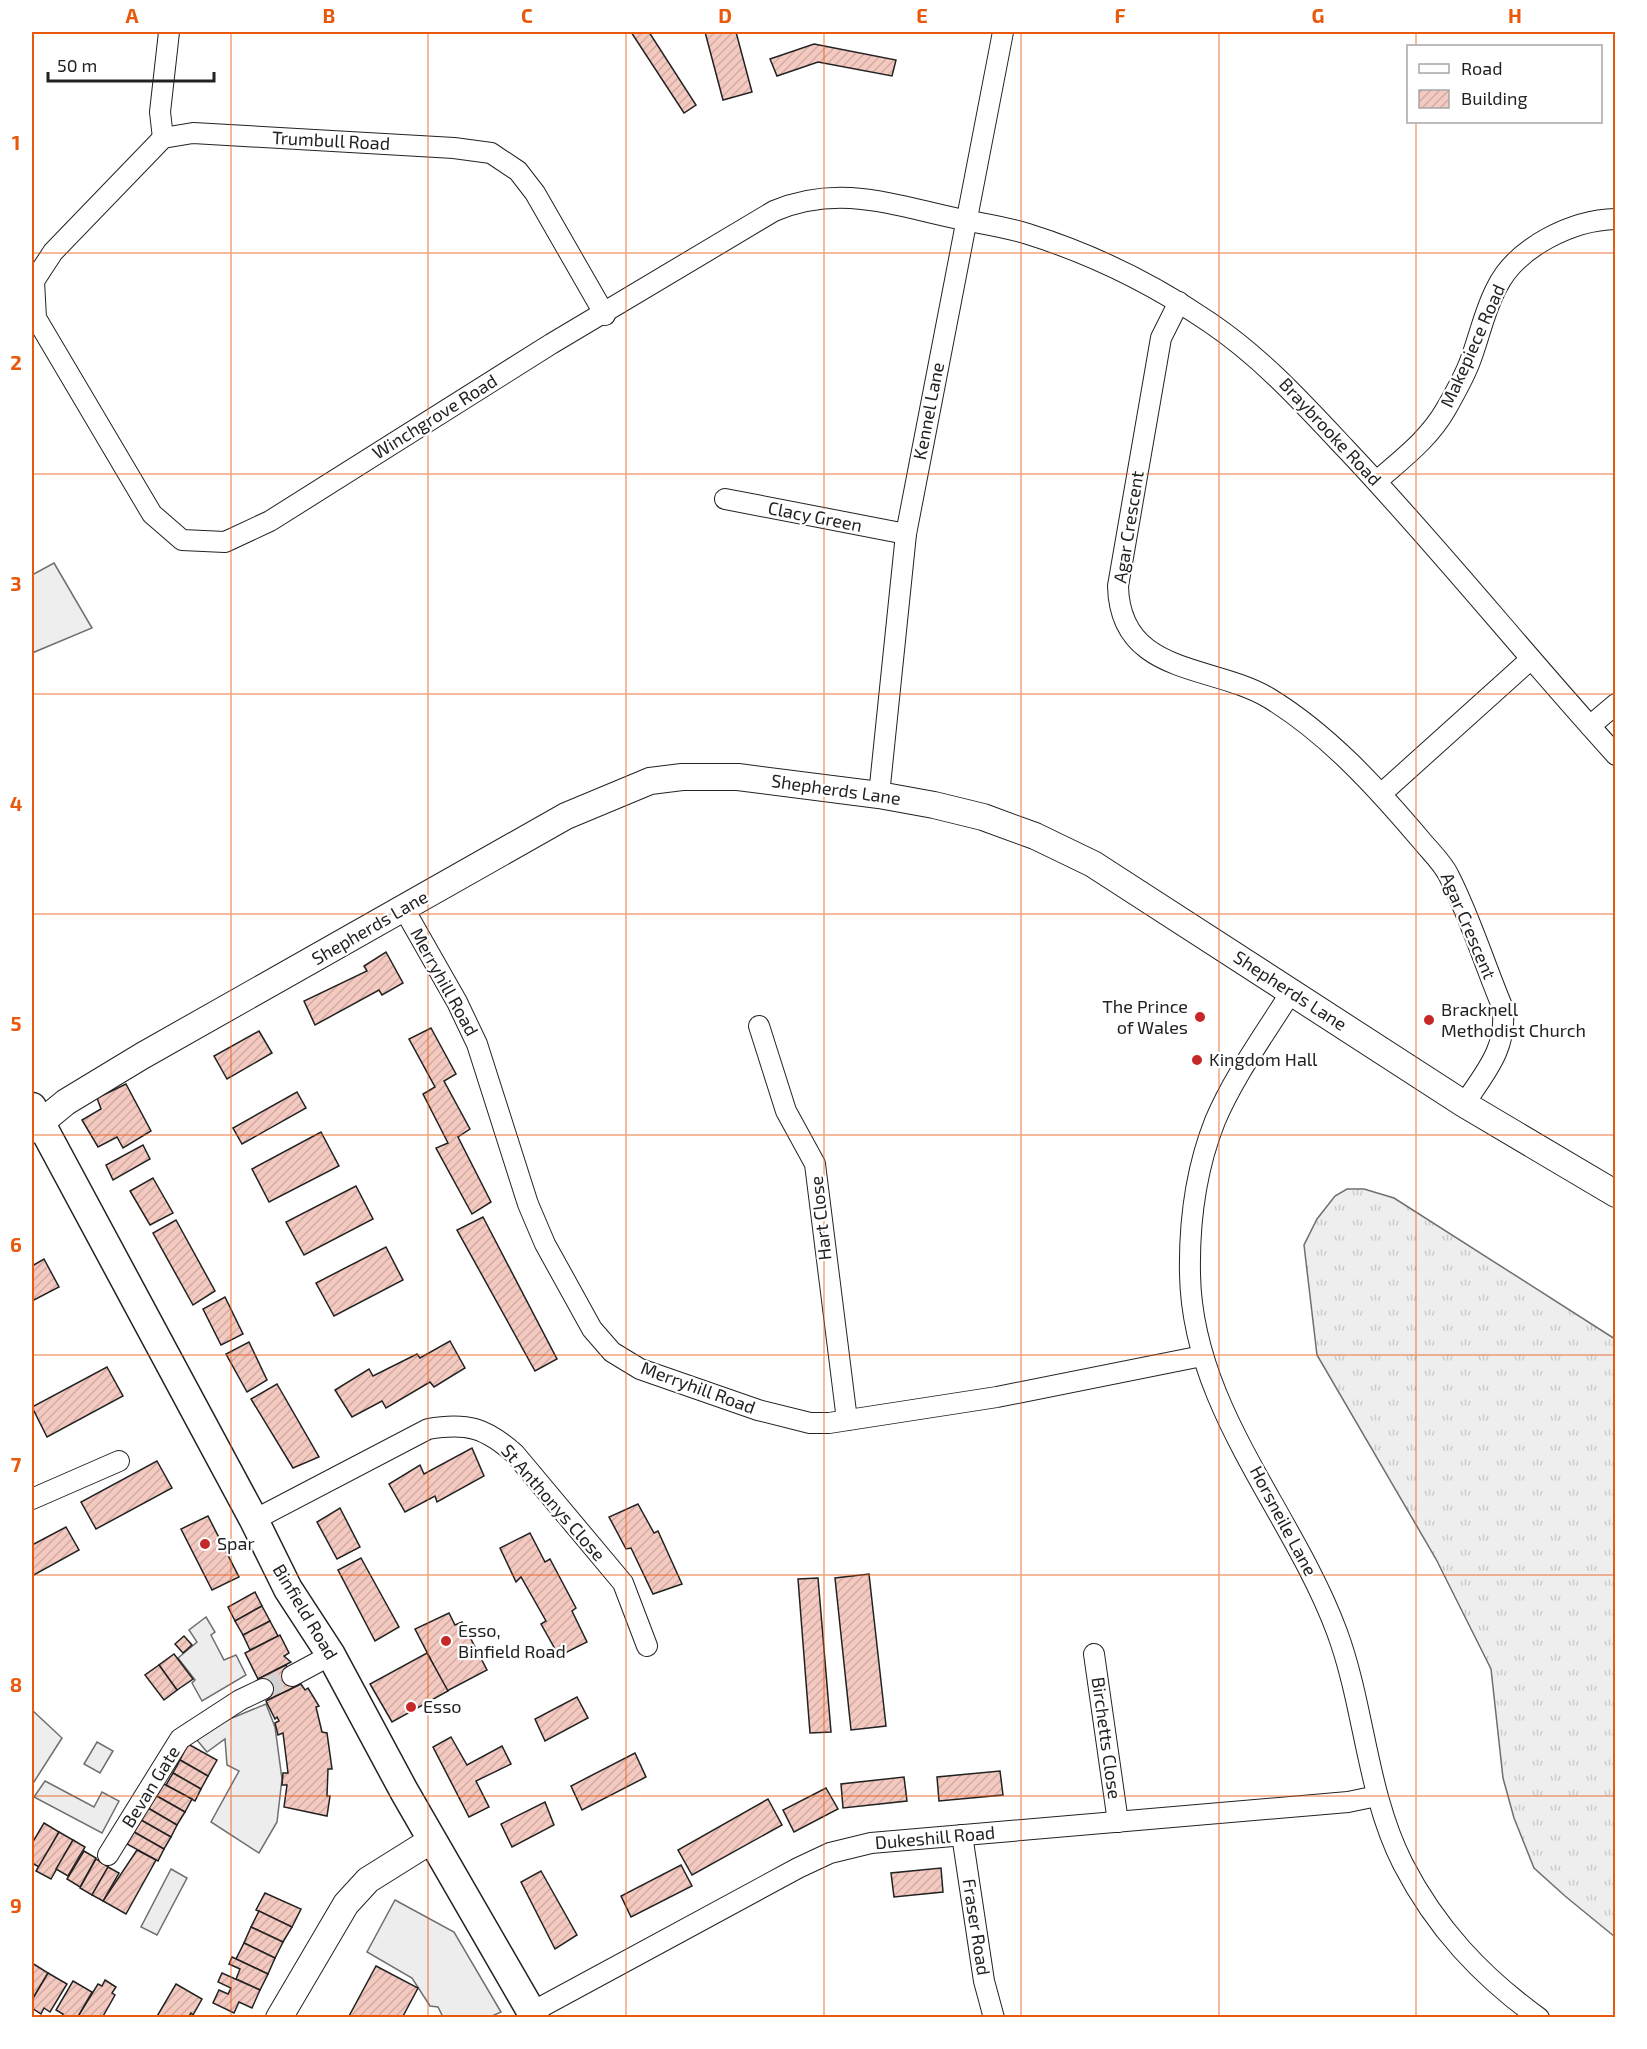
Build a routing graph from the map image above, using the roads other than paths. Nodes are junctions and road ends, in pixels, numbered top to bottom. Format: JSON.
{"nodes":[{"id":1,"x":169,"y":32,"type":"edge"},
{"id":2,"x":1003,"y":32,"type":"edge"},
{"id":3,"x":163,"y":138,"type":"junction"},
{"id":4,"x":1616,"y":219,"type":"edge"},
{"id":5,"x":965,"y":220,"type":"junction"},
{"id":6,"x":33,"y":281,"type":"edge"},
{"id":7,"x":1179,"y":302,"type":"junction"},
{"id":8,"x":605,"y":315,"type":"junction"},
{"id":9,"x":1377,"y":481,"type":"junction"},
{"id":10,"x":725,"y":499,"type":"dead end"},
{"id":11,"x":906,"y":534,"type":"junction"},
{"id":12,"x":1531,"y":658,"type":"junction"},
{"id":13,"x":1616,"y":704,"type":"edge"},
{"id":14,"x":1590,"y":726,"type":"junction"},
{"id":15,"x":1616,"y":755,"type":"edge"},
{"id":16,"x":1381,"y":794,"type":"junction"},
{"id":17,"x":879,"y":795,"type":"junction"},
{"id":18,"x":404,"y":909,"type":"junction"},
{"id":19,"x":1291,"y":992,"type":"junction"},
{"id":20,"x":759,"y":1026,"type":"dead end"},
{"id":21,"x":1464,"y":1104,"type":"junction"},
{"id":22,"x":34,"y":1120,"type":"edge"},
{"id":23,"x":1616,"y":1194,"type":"edge"},
{"id":24,"x":1202,"y":1356,"type":"junction"},
{"id":25,"x":847,"y":1420,"type":"junction"},
{"id":26,"x":119,"y":1461,"type":"dead end"},
{"id":27,"x":32,"y":1499,"type":"edge"},
{"id":28,"x":254,"y":1520,"type":"junction"},
{"id":29,"x":647,"y":1646,"type":"dead end"},
{"id":30,"x":1094,"y":1654,"type":"dead end"},
{"id":31,"x":331,"y":1655,"type":"junction"},
{"id":32,"x":292,"y":1676,"type":"tunnel mouth"},
{"id":33,"x":263,"y":1689,"type":"tunnel mouth"},
{"id":34,"x":1377,"y":1796,"type":"junction"},
{"id":35,"x":1118,"y":1822,"type":"junction"},
{"id":36,"x":962,"y":1835,"type":"junction"},
{"id":37,"x":432,"y":1840,"type":"junction"},
{"id":38,"x":108,"y":1855,"type":"dead end"},
{"id":39,"x":533,"y":2015,"type":"edge"},
{"id":40,"x":1531,"y":2015,"type":"edge"},
{"id":41,"x":279,"y":2018,"type":"edge"},
{"id":42,"x":994,"y":2018,"type":"edge"}],
"edges":[{"from":1,"to":3,"type":"street"},
{"from":2,"to":5,"type":"street","name":"Kennel Lane"},
{"from":3,"to":6,"type":"street"},
{"from":3,"to":8,"type":"street","name":"Trumbull Road"},
{"from":4,"to":9,"type":"street","name":"Makepiece Road"},
{"from":5,"to":7,"type":"street","name":"Braybrooke Road"},
{"from":5,"to":8,"type":"street","name":"Winchgrove Road"},
{"from":5,"to":11,"type":"street","name":"Kennel Lane"},
{"from":6,"to":8,"type":"street","name":"Winchgrove Road"},
{"from":7,"to":9,"type":"street","name":"Braybrooke Road"},
{"from":7,"to":16,"type":"street","name":"Agar Crescent"},
{"from":9,"to":12,"type":"street","name":"Braybrooke Road"},
{"from":10,"to":11,"type":"street","name":"Clacy Green"},
{"from":11,"to":17,"type":"street","name":"Kennel Lane"},
{"from":12,"to":14,"type":"street","name":"Braybrooke Road"},
{"from":12,"to":16,"type":"street"},
{"from":13,"to":14,"type":"street"},
{"from":14,"to":15,"type":"street","name":"Braybrooke Road"},
{"from":16,"to":21,"type":"street","name":"Agar Crescent"},
{"from":17,"to":18,"type":"street","name":"Shepherds Lane"},
{"from":17,"to":19,"type":"street","name":"Shepherds Lane"},
{"from":18,"to":22,"type":"street","name":"Shepherds Lane"},
{"from":18,"to":25,"type":"street","name":"Merryhill Road"},
{"from":19,"to":21,"type":"street","name":"Shepherds Lane"},
{"from":19,"to":24,"type":"street","name":"Horsneile Lane"},
{"from":20,"to":25,"type":"street","name":"Hart Close"},
{"from":21,"to":23,"type":"street","name":"Shepherds Lane"},
{"from":22,"to":28,"type":"main road","name":"Binfield Road"},
{"from":24,"to":25,"type":"street","name":"Merryhill Road"},
{"from":24,"to":34,"type":"street","name":"Horsneile Lane"},
{"from":26,"to":27,"type":"street"},
{"from":28,"to":29,"type":"street","name":"St Anthonys Close"},
{"from":28,"to":31,"type":"main road","name":"Binfield Road"},
{"from":30,"to":35,"type":"street","name":"Birchetts Close"},
{"from":31,"to":32,"type":"street"},
{"from":31,"to":37,"type":"main road","name":"Binfield Road"},
{"from":33,"to":38,"type":"street","name":"Bevan Gate"},
{"from":34,"to":35,"type":"street","name":"Dukeshill Road"},
{"from":34,"to":40,"type":"street","name":"Horsneile Lane"},
{"from":35,"to":36,"type":"street","name":"Dukeshill Road"},
{"from":36,"to":39,"type":"street","name":"Dukeshill Road"},
{"from":36,"to":42,"type":"street","name":"Fraser Road"},
{"from":37,"to":39,"type":"main road","name":"Binfield Road"},
{"from":37,"to":41,"type":"street"}]}
